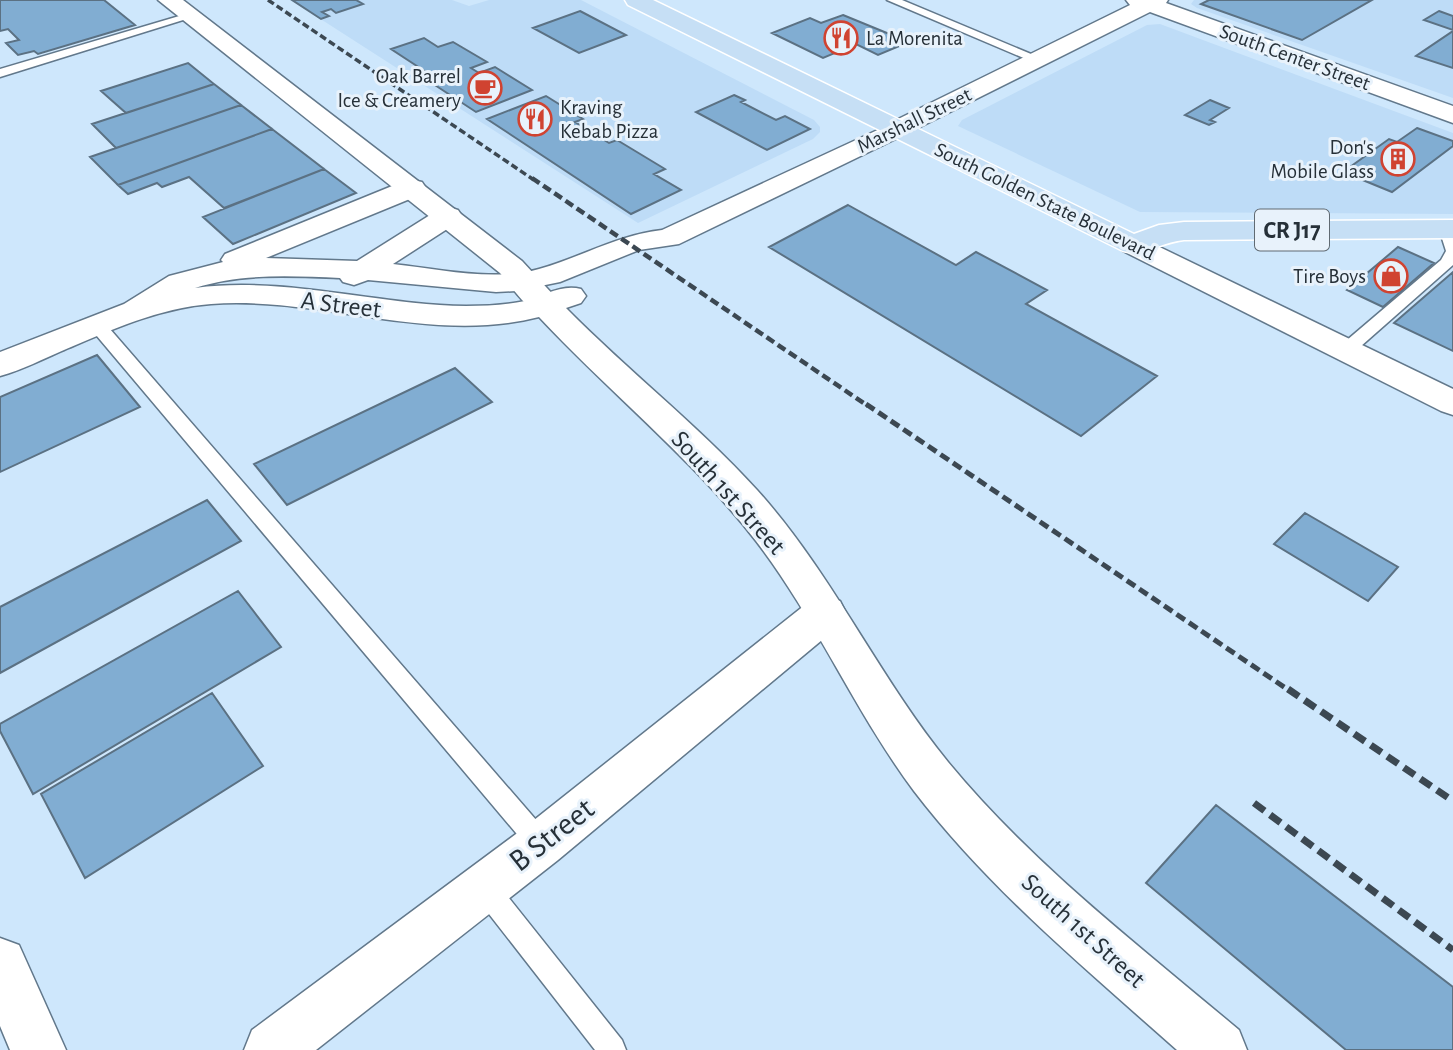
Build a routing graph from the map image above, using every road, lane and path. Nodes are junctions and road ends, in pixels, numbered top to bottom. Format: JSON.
{"nodes":[{"id":1,"x":169,"y":0,"type":"edge"},
{"id":2,"x":636,"y":0,"type":"edge"},
{"id":3,"x":892,"y":0,"type":"edge"},
{"id":4,"x":1147,"y":1,"type":"edge"},
{"id":5,"x":190,"y":16,"type":"junction"},
{"id":6,"x":1037,"y":59,"type":"junction"},
{"id":7,"x":0,"y":73,"type":"edge"},
{"id":8,"x":1453,"y":115,"type":"edge"},
{"id":9,"x":897,"y":129,"type":"junction"},
{"id":10,"x":412,"y":188,"type":"junction"},
{"id":11,"x":448,"y":216,"type":"junction"},
{"id":12,"x":1451,"y":230,"type":"edge"},
{"id":13,"x":1133,"y":245,"type":"junction"},
{"id":14,"x":362,"y":272,"type":"junction"},
{"id":15,"x":195,"y":287,"type":"junction"},
{"id":16,"x":537,"y":294,"type":"junction"},
{"id":17,"x":97,"y":325,"type":"junction"},
{"id":18,"x":1346,"y":350,"type":"junction"},
{"id":19,"x":0,"y":365,"type":"edge"},
{"id":20,"x":1453,"y":403,"type":"edge"},
{"id":21,"x":825,"y":613,"type":"junction"},
{"id":22,"x":541,"y":844,"type":"junction"},
{"id":23,"x":484,"y":887,"type":"junction"},
{"id":24,"x":0,"y":964,"type":"edge"},
{"id":25,"x":38,"y":1050,"type":"edge"},
{"id":26,"x":272,"y":1050,"type":"edge"},
{"id":27,"x":612,"y":1050,"type":"edge"},
{"id":28,"x":1219,"y":1050,"type":"edge"}],
"edges":[{"from":1,"to":5,"type":"street","name":"South 1st Street"},
{"from":2,"to":9,"type":"main road","name":"South Golden State Boulevard"},
{"from":3,"to":6,"type":"lane"},
{"from":4,"to":6,"type":"street","name":"Marshall Street"},
{"from":4,"to":8,"type":"street","name":"South Center Street"},
{"from":5,"to":7,"type":"lane"},
{"from":5,"to":10,"type":"street","name":"South 1st Street"},
{"from":6,"to":9,"type":"street","name":"Marshall Street"},
{"from":9,"to":13,"type":"main road","name":"South Golden State Boulevard"},
{"from":9,"to":16,"type":"street","name":"Marshall Street"},
{"from":10,"to":11,"type":"street","name":"South 1st Street"},
{"from":10,"to":15,"type":"street"},
{"from":11,"to":14,"type":"street"},
{"from":11,"to":16,"type":"street","name":"South 1st Street"},
{"from":12,"to":13,"type":"main road","number":"CR J17"},
{"from":12,"to":18,"type":"lane"},
{"from":13,"to":18,"type":"street","name":"South Golden State Boulevard"},
{"from":14,"to":15,"type":"street"},
{"from":14,"to":16,"type":"street","name":"A Street"},
{"from":15,"to":16,"type":"street","name":"A Street"},
{"from":15,"to":17,"type":"street","name":"A Street"},
{"from":16,"to":21,"type":"street","name":"South 1st Street"},
{"from":17,"to":19,"type":"street","name":"A Street"},
{"from":17,"to":22,"type":"lane"},
{"from":18,"to":20,"type":"street","name":"South Golden State Boulevard"},
{"from":21,"to":22,"type":"street","name":"B Street"},
{"from":21,"to":28,"type":"street","name":"South 1st Street"},
{"from":22,"to":23,"type":"street","name":"B Street"},
{"from":23,"to":26,"type":"street","name":"B Street"},
{"from":23,"to":27,"type":"lane"},
{"from":24,"to":25,"type":"street"}]}
